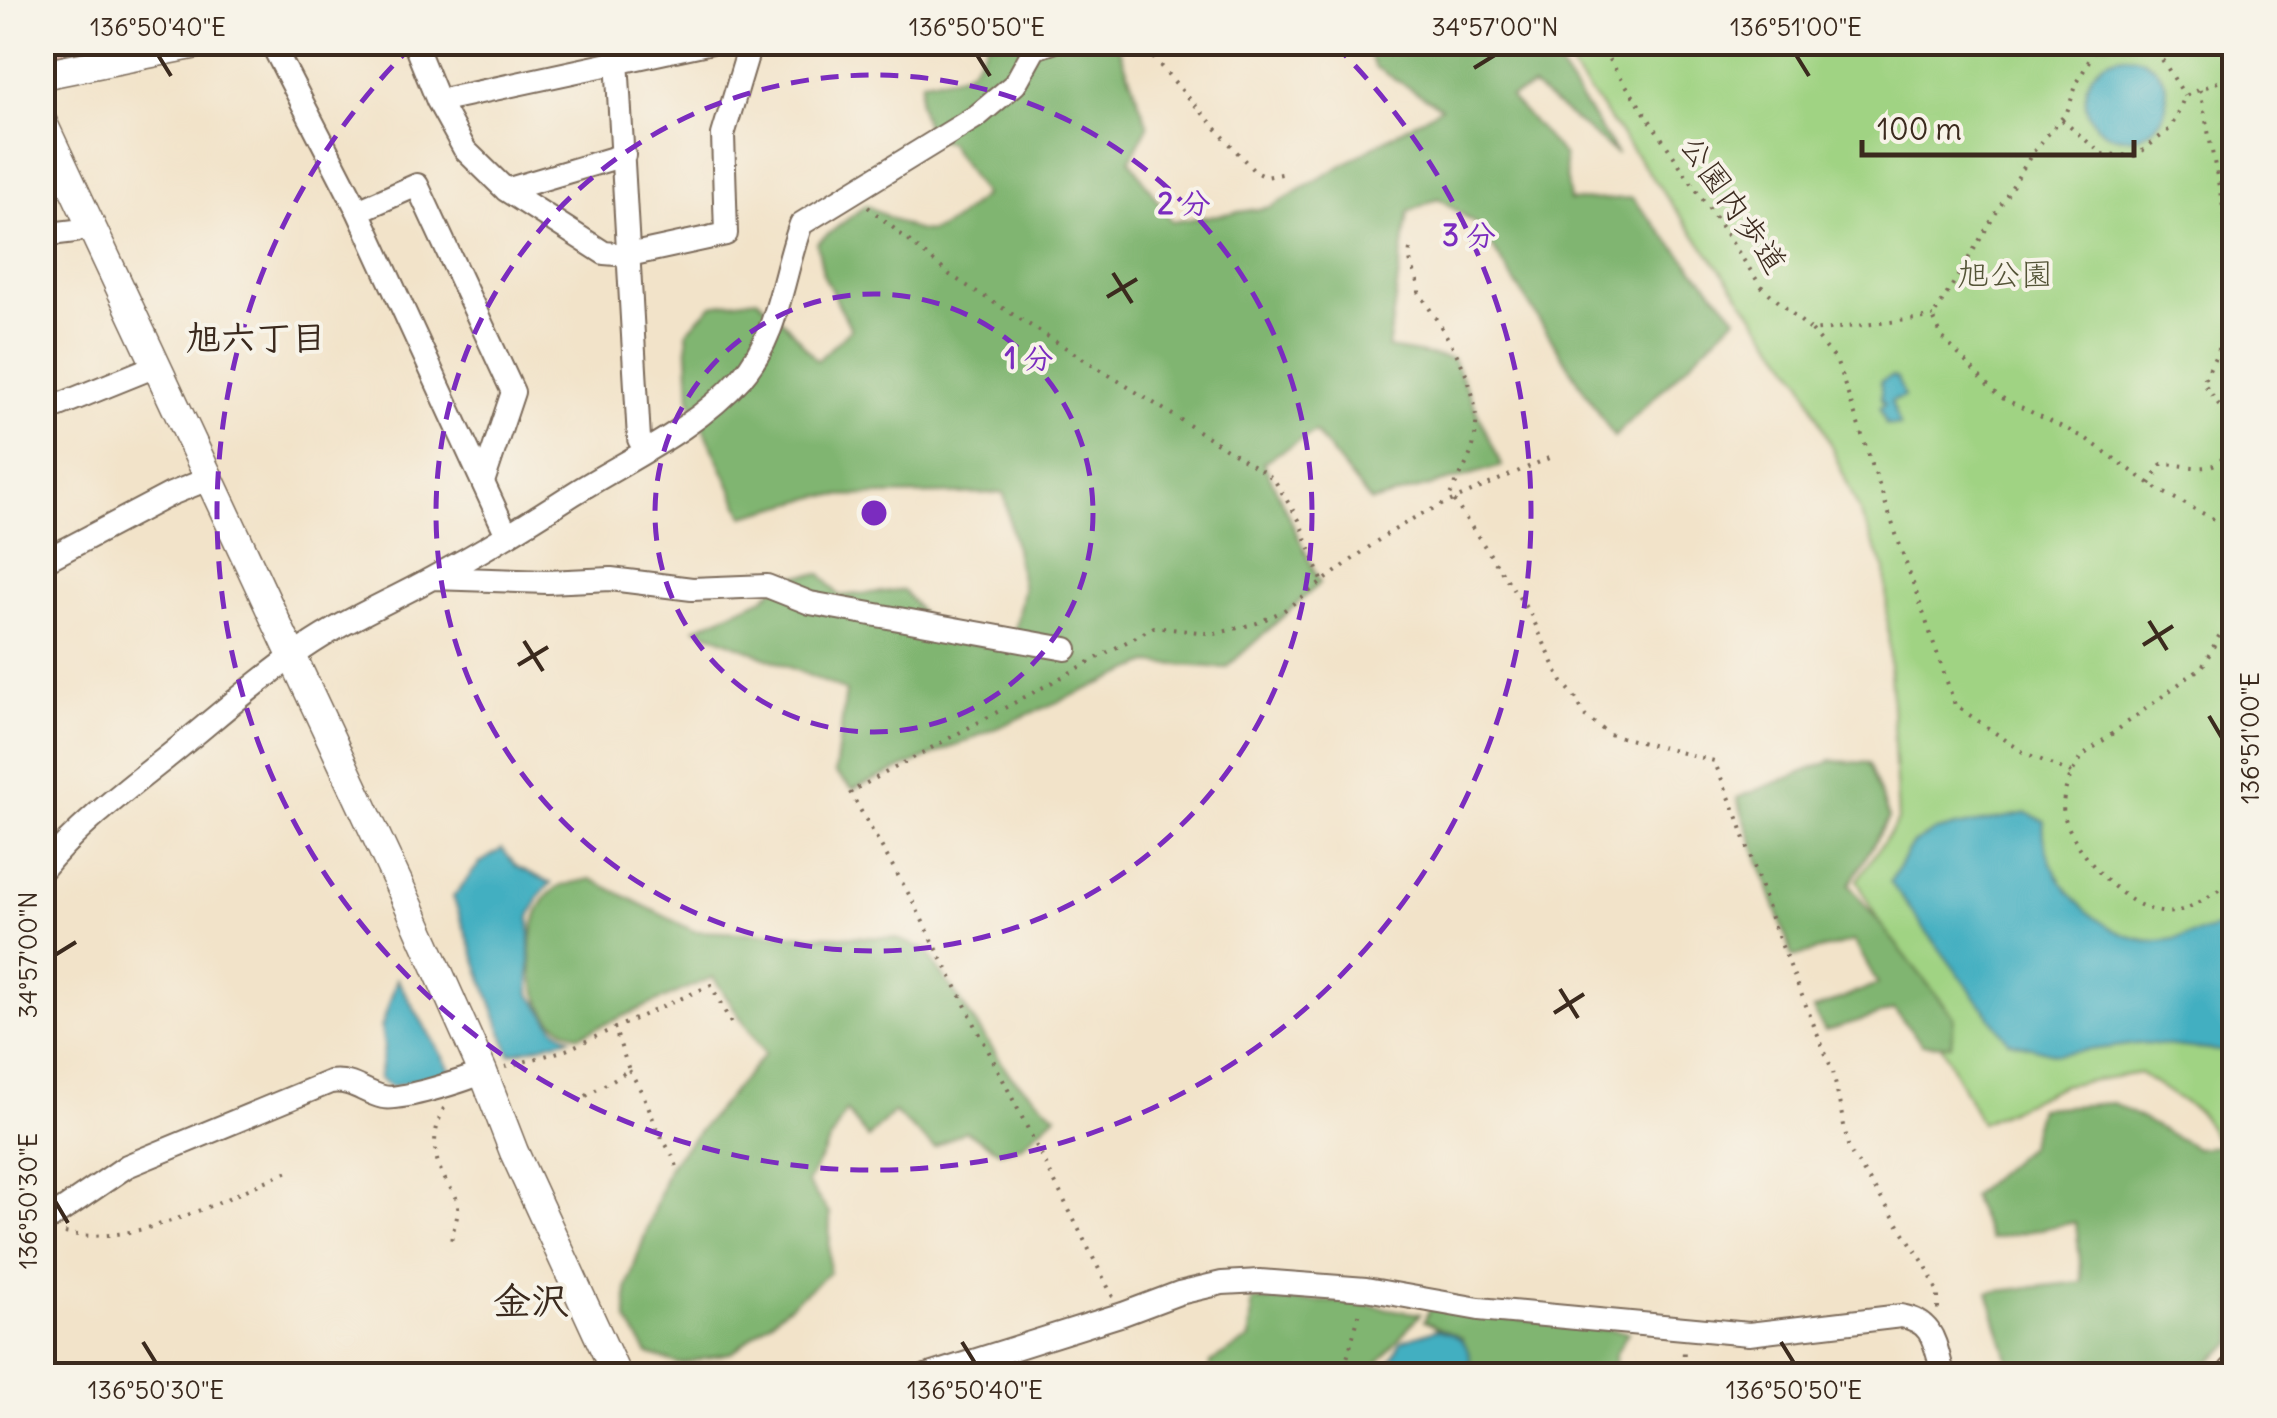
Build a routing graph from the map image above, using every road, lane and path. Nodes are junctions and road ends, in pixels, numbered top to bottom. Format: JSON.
{"nodes":[{"id":1,"x":207,"y":42,"type":"edge"},
{"id":2,"x":271,"y":42,"type":"edge"},
{"id":3,"x":414,"y":42,"type":"edge"},
{"id":4,"x":712,"y":42,"type":"edge"},
{"id":5,"x":751,"y":42,"type":"edge"},
{"id":6,"x":1139,"y":42,"type":"edge"},
{"id":7,"x":1597,"y":42,"type":"edge"},
{"id":8,"x":2099,"y":42,"type":"edge"},
{"id":9,"x":2151,"y":42,"type":"edge"},
{"id":10,"x":1038,"y":44,"type":"edge"},
{"id":11,"x":616,"y":52,"type":"edge"},
{"id":12,"x":42,"y":74,"type":"edge"},
{"id":13,"x":2234,"y":74,"type":"edge"},
{"id":14,"x":2200,"y":90,"type":"junction"},
{"id":15,"x":2185,"y":96,"type":"junction"},
{"id":16,"x":438,"y":101,"type":"junction"},
{"id":17,"x":2061,"y":120,"type":"junction"},
{"id":18,"x":42,"y":122,"type":"edge"},
{"id":19,"x":624,"y":154,"type":"junction"},
{"id":20,"x":1288,"y":173,"type":"dead end"},
{"id":21,"x":506,"y":190,"type":"junction"},
{"id":22,"x":854,"y":192,"type":"junction"},
{"id":23,"x":358,"y":210,"type":"junction"},
{"id":24,"x":92,"y":225,"type":"junction"},
{"id":25,"x":42,"y":235,"type":"edge"},
{"id":26,"x":1410,"y":250,"type":"dead end"},
{"id":27,"x":628,"y":255,"type":"junction"},
{"id":28,"x":2234,"y":263,"type":"edge"},
{"id":29,"x":1932,"y":317,"type":"junction"},
{"id":30,"x":2234,"y":318,"type":"edge"},
{"id":31,"x":1812,"y":331,"type":"junction"},
{"id":32,"x":156,"y":366,"type":"junction"},
{"id":33,"x":42,"y":412,"type":"edge"},
{"id":34,"x":644,"y":450,"type":"junction"},
{"id":35,"x":1551,"y":458,"type":"dead end"},
{"id":36,"x":208,"y":478,"type":"junction"},
{"id":37,"x":483,"y":482,"type":"junction"},
{"id":38,"x":2150,"y":484,"type":"junction"},
{"id":39,"x":1452,"y":498,"type":"junction"},
{"id":40,"x":2234,"y":530,"type":"edge"},
{"id":41,"x":507,"y":535,"type":"junction"},
{"id":42,"x":42,"y":562,"type":"edge"},
{"id":43,"x":433,"y":578,"type":"junction"},
{"id":44,"x":1323,"y":583,"type":"junction"},
{"id":45,"x":2234,"y":608,"type":"edge"},
{"id":46,"x":1066,"y":648,"type":"dead end"},
{"id":47,"x":291,"y":659,"type":"junction"},
{"id":48,"x":2071,"y":772,"type":"junction"},
{"id":49,"x":42,"y":870,"type":"edge"},
{"id":50,"x":2234,"y":878,"type":"edge"},
{"id":51,"x":733,"y":1027,"type":"dead end"},
{"id":52,"x":614,"y":1028,"type":"junction"},
{"id":53,"x":629,"y":1070,"type":"junction"},
{"id":54,"x":477,"y":1074,"type":"junction"},
{"id":55,"x":586,"y":1096,"type":"dead end"},
{"id":56,"x":677,"y":1167,"type":"dead end"},
{"id":57,"x":292,"y":1169,"type":"dead end"},
{"id":58,"x":44,"y":1223,"type":"edge"},
{"id":59,"x":451,"y":1245,"type":"dead end"},
{"id":60,"x":1366,"y":1289,"type":"junction"},
{"id":61,"x":1124,"y":1314,"type":"junction"},
{"id":62,"x":1928,"y":1327,"type":"junction"},
{"id":63,"x":1684,"y":1328,"type":"junction"},
{"id":64,"x":618,"y":1376,"type":"edge"},
{"id":65,"x":926,"y":1376,"type":"edge"},
{"id":66,"x":1339,"y":1376,"type":"edge"},
{"id":67,"x":1683,"y":1376,"type":"edge"},
{"id":68,"x":1944,"y":1376,"type":"edge"}],
"edges":[{"from":1,"to":12,"type":"street"},
{"from":2,"to":23,"type":"street"},
{"from":3,"to":16,"type":"street"},
{"from":4,"to":11,"type":"street"},
{"from":5,"to":27,"type":"street"},
{"from":6,"to":20,"type":"path"},
{"from":7,"to":31,"type":"path","name":"公園内歩道"},
{"from":8,"to":17,"type":"path"},
{"from":9,"to":15,"type":"path"},
{"from":10,"to":22,"type":"street"},
{"from":11,"to":16,"type":"street"},
{"from":11,"to":19,"type":"street"},
{"from":13,"to":14,"type":"path"},
{"from":14,"to":15,"type":"path"},
{"from":14,"to":28,"type":"path"},
{"from":15,"to":17,"type":"path"},
{"from":16,"to":21,"type":"street"},
{"from":17,"to":29,"type":"path"},
{"from":18,"to":24,"type":"street"},
{"from":19,"to":21,"type":"street"},
{"from":19,"to":27,"type":"street"},
{"from":21,"to":27,"type":"street"},
{"from":22,"to":34,"type":"street"},
{"from":22,"to":44,"type":"path"},
{"from":23,"to":37,"type":"street"},
{"from":23,"to":37,"type":"street"},
{"from":24,"to":25,"type":"street"},
{"from":24,"to":32,"type":"street"},
{"from":26,"to":39,"type":"path"},
{"from":27,"to":34,"type":"street"},
{"from":29,"to":31,"type":"path"},
{"from":29,"to":38,"type":"path"},
{"from":30,"to":38,"type":"path"},
{"from":31,"to":48,"type":"path","name":"公園内歩道"},
{"from":32,"to":33,"type":"street"},
{"from":32,"to":36,"type":"street"},
{"from":34,"to":41,"type":"street"},
{"from":35,"to":39,"type":"path"},
{"from":36,"to":42,"type":"street"},
{"from":36,"to":47,"type":"street"},
{"from":37,"to":41,"type":"street"},
{"from":38,"to":40,"type":"path"},
{"from":39,"to":44,"type":"path"},
{"from":39,"to":62,"type":"path"},
{"from":41,"to":43,"type":"street"},
{"from":43,"to":46,"type":"street"},
{"from":43,"to":47,"type":"street"},
{"from":44,"to":61,"type":"path"},
{"from":45,"to":48,"type":"path"},
{"from":47,"to":49,"type":"street"},
{"from":47,"to":54,"type":"street"},
{"from":48,"to":50,"type":"path"},
{"from":51,"to":52,"type":"path"},
{"from":52,"to":53,"type":"path"},
{"from":52,"to":54,"type":"path"},
{"from":53,"to":55,"type":"path"},
{"from":53,"to":56,"type":"path"},
{"from":54,"to":58,"type":"street"},
{"from":54,"to":59,"type":"path"},
{"from":54,"to":64,"type":"street"},
{"from":57,"to":58,"type":"path"},
{"from":60,"to":61,"type":"street"},
{"from":60,"to":63,"type":"street"},
{"from":60,"to":66,"type":"path"},
{"from":61,"to":65,"type":"street"},
{"from":62,"to":63,"type":"street"},
{"from":62,"to":68,"type":"street"},
{"from":63,"to":67,"type":"path"}]}
